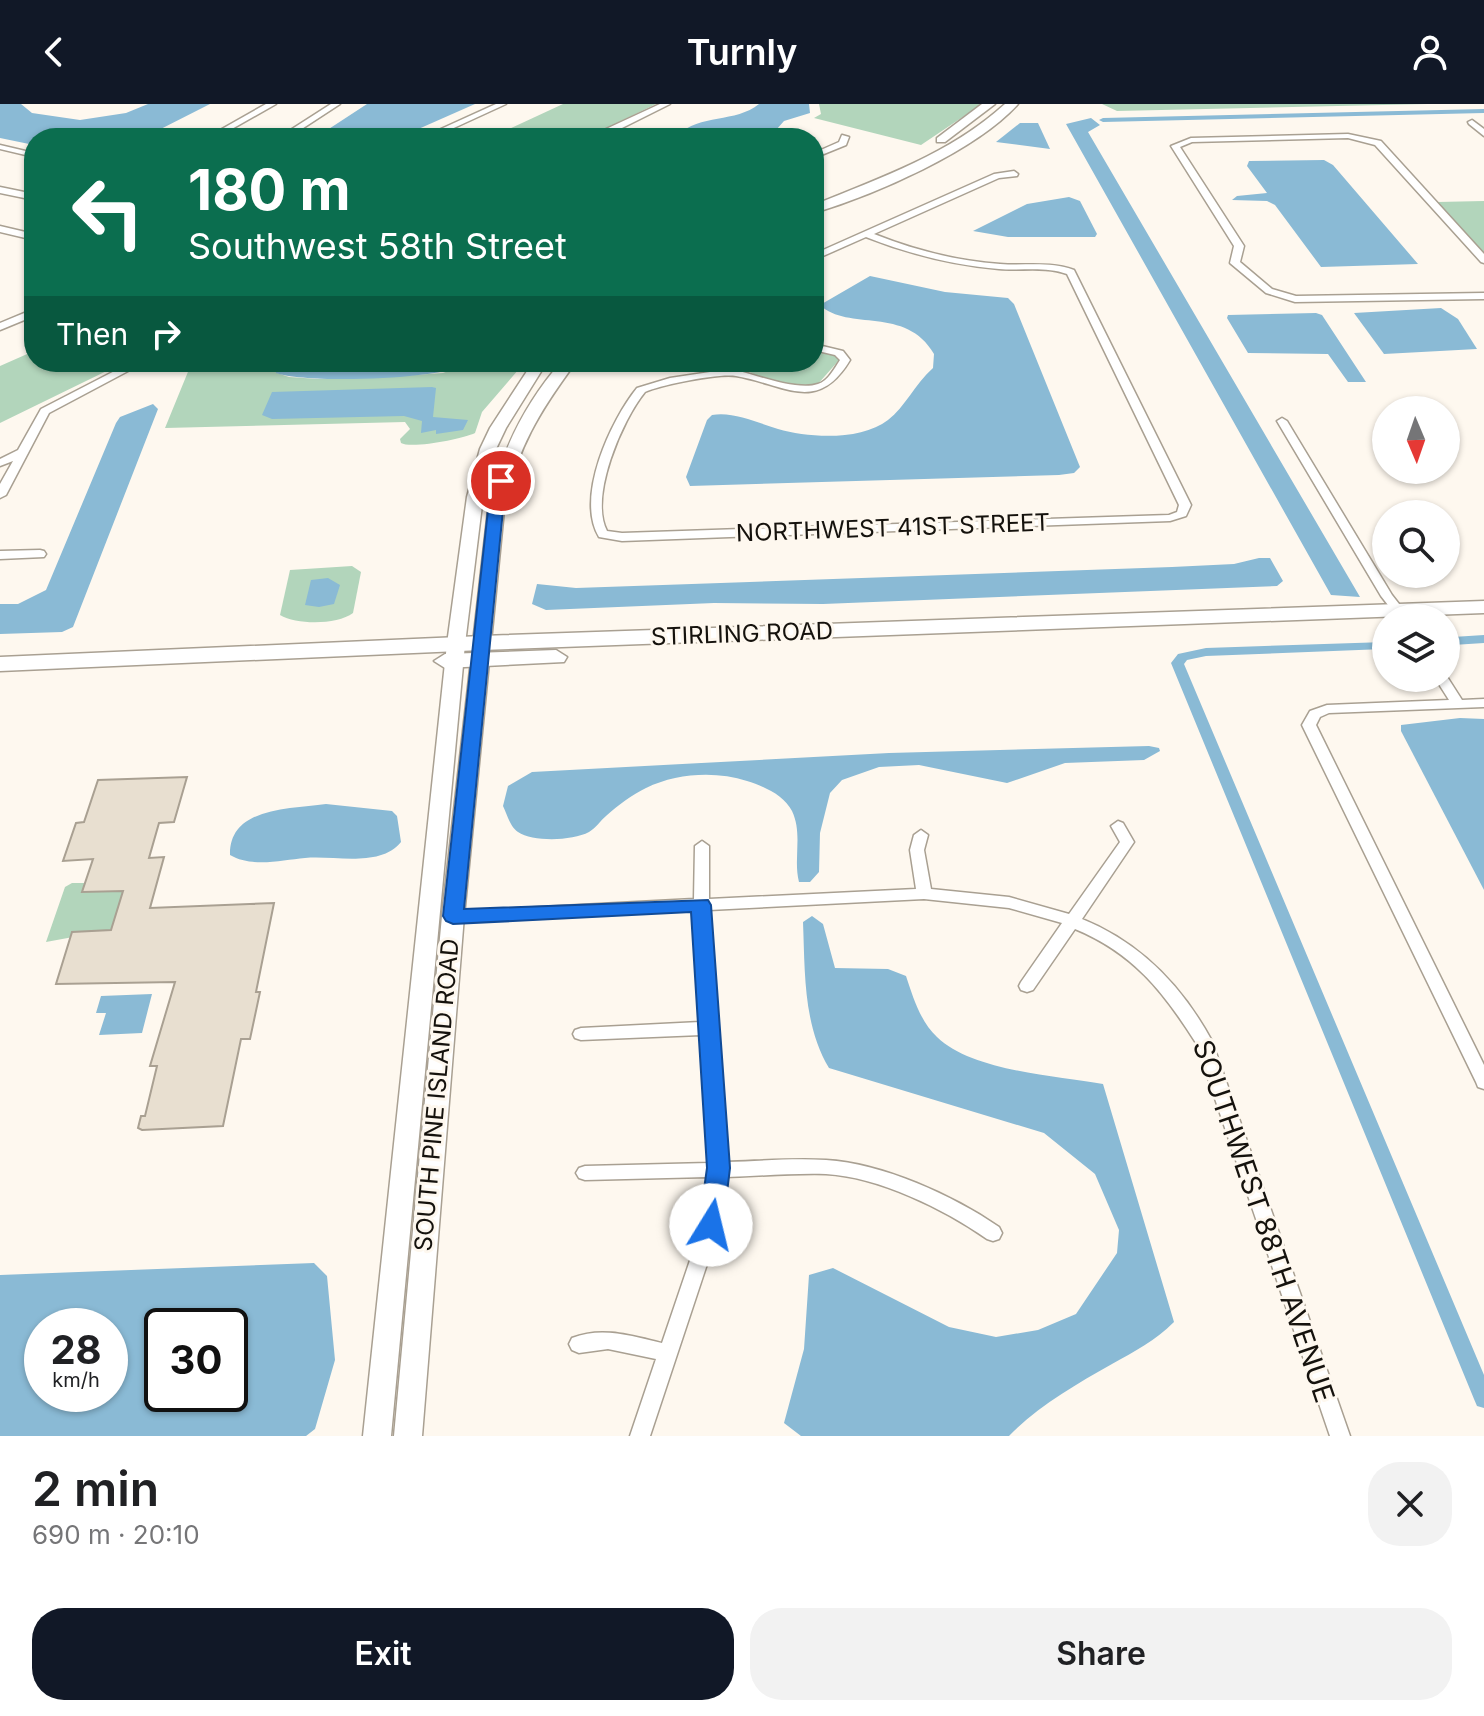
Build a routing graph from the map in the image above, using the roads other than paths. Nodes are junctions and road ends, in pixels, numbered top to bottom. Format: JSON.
{"nodes":[{"id":1,"x":272,"y":104,"type":"edge"},
{"id":2,"x":336,"y":104,"type":"edge"},
{"id":3,"x":345,"y":104,"type":"edge"},
{"id":4,"x":502,"y":104,"type":"edge"},
{"id":5,"x":666,"y":104,"type":"edge"},
{"id":6,"x":989,"y":104,"type":"edge"},
{"id":7,"x":1012,"y":104,"type":"edge"},
{"id":8,"x":1472,"y":122,"type":"dead end"},
{"id":9,"x":228,"y":128,"type":"edge"},
{"id":10,"x":298,"y":128,"type":"edge"},
{"id":11,"x":308,"y":128,"type":"edge"},
{"id":12,"x":448,"y":128,"type":"edge"},
{"id":13,"x":615,"y":128,"type":"edge"},
{"id":14,"x":1484,"y":134,"type":"edge"},
{"id":15,"x":845,"y":137,"type":"dead end"},
{"id":16,"x":0,"y":147,"type":"edge"},
{"id":17,"x":824,"y":152,"type":"edge"},
{"id":18,"x":24,"y":153,"type":"edge"},
{"id":19,"x":1014,"y":174,"type":"dead end"},
{"id":20,"x":0,"y":182,"type":"edge"},
{"id":21,"x":24,"y":188,"type":"edge"},
{"id":22,"x":0,"y":190,"type":"edge"},
{"id":23,"x":824,"y":192,"type":"edge"},
{"id":24,"x":24,"y":195,"type":"edge"},
{"id":25,"x":824,"y":205,"type":"edge"},
{"id":26,"x":0,"y":229,"type":"edge"},
{"id":27,"x":866,"y":234,"type":"junction"},
{"id":28,"x":24,"y":235,"type":"edge"},
{"id":29,"x":824,"y":253,"type":"edge"},
{"id":30,"x":1484,"y":260,"type":"edge"},
{"id":31,"x":1484,"y":296,"type":"edge"},
{"id":32,"x":24,"y":316,"type":"edge"},
{"id":33,"x":0,"y":327,"type":"edge"},
{"id":34,"x":824,"y":350,"type":"edge"},
{"id":35,"x":120,"y":372,"type":"edge"},
{"id":36,"x":534,"y":372,"type":"edge"},
{"id":37,"x":561,"y":372,"type":"edge"},
{"id":38,"x":733,"y":372,"type":"joint"},
{"id":39,"x":1282,"y":421,"type":"dead end"},
{"id":40,"x":21,"y":452,"type":"junction"},
{"id":41,"x":0,"y":463,"type":"edge"},
{"id":42,"x":0,"y":495,"type":"edge"},
{"id":43,"x":40,"y":554,"type":"dead end"},
{"id":44,"x":0,"y":555,"type":"edge"},
{"id":45,"x":1388,"y":604,"type":"edge"},
{"id":46,"x":1484,"y":607,"type":"edge"},
{"id":47,"x":1460,"y":610,"type":"edge"},
{"id":48,"x":1372,"y":619,"type":"edge"},
{"id":49,"x":1484,"y":620,"type":"edge"},
{"id":50,"x":1460,"y":621,"type":"edge"},
{"id":51,"x":481,"y":651,"type":"junction"},
{"id":52,"x":455,"y":652,"type":"junction"},
{"id":53,"x":0,"y":664,"type":"edge"},
{"id":54,"x":90,"y":667,"type":"junction"},
{"id":55,"x":0,"y":678,"type":"edge"},
{"id":56,"x":1451,"y":692,"type":"edge"},
{"id":57,"x":1484,"y":703,"type":"edge"},
{"id":58,"x":1458,"y":704,"type":"junction"},
{"id":59,"x":1118,"y":826,"type":"dead end"},
{"id":60,"x":921,"y":835,"type":"dead end"},
{"id":61,"x":702,"y":846,"type":"dead end"},
{"id":62,"x":924,"y":894,"type":"junction"},
{"id":63,"x":701,"y":905,"type":"junction"},
{"id":64,"x":453,"y":916,"type":"junction"},
{"id":65,"x":1072,"y":921,"type":"junction"},
{"id":66,"x":1027,"y":986,"type":"dead end"},
{"id":67,"x":708,"y":1028,"type":"junction"},
{"id":68,"x":581,"y":1034,"type":"dead end"},
{"id":69,"x":1484,"y":1082,"type":"edge"},
{"id":70,"x":718,"y":1168,"type":"junction"},
{"id":71,"x":585,"y":1173,"type":"dead end"},
{"id":72,"x":993,"y":1233,"type":"dead end"},
{"id":73,"x":579,"y":1344,"type":"dead end"},
{"id":74,"x":667,"y":1353,"type":"junction"},
{"id":75,"x":377,"y":1436,"type":"edge"},
{"id":76,"x":408,"y":1436,"type":"edge"},
{"id":77,"x":640,"y":1436,"type":"edge"},
{"id":78,"x":1340,"y":1436,"type":"edge"}],
"edges":[{"from":1,"to":9,"type":"street"},
{"from":2,"to":10,"type":"street"},
{"from":3,"to":11,"type":"street"},
{"from":4,"to":12,"type":"street"},
{"from":5,"to":13,"type":"street"},
{"from":6,"to":23,"type":"main road"},
{"from":7,"to":25,"type":"main road"},
{"from":8,"to":14,"type":"street"},
{"from":15,"to":17,"type":"street"},
{"from":16,"to":18,"type":"street"},
{"from":19,"to":27,"type":"street"},
{"from":20,"to":21,"type":"street"},
{"from":22,"to":24,"type":"street"},
{"from":26,"to":28,"type":"street"},
{"from":27,"to":29,"type":"street"},
{"from":27,"to":38,"type":"street","name":"NORTHWEST 41ST STREET"},
{"from":30,"to":31,"type":"street"},
{"from":32,"to":33,"type":"street"},
{"from":34,"to":38,"type":"street"},
{"from":35,"to":40,"type":"street"},
{"from":36,"to":52,"type":"main road","name":"SOUTH PINE ISLAND ROAD"},
{"from":37,"to":51,"type":"main road","name":"SOUTH PINE ISLAND ROAD"},
{"from":39,"to":45,"type":"street"},
{"from":40,"to":41,"type":"street"},
{"from":40,"to":42,"type":"street"},
{"from":43,"to":44,"type":"street"},
{"from":46,"to":47,"type":"main road","name":"STIRLING ROAD"},
{"from":48,"to":51,"type":"main road","name":"STIRLING ROAD"},
{"from":49,"to":50,"type":"main road"},
{"from":51,"to":52,"type":"main road","name":"STIRLING ROAD"},
{"from":51,"to":64,"type":"main road","name":"SOUTH PINE ISLAND ROAD"},
{"from":52,"to":54,"type":"main road","name":"STIRLING ROAD"},
{"from":52,"to":75,"type":"main road","name":"SOUTH PINE ISLAND ROAD"},
{"from":53,"to":54,"type":"main road","name":"STIRLING ROAD"},
{"from":54,"to":55,"type":"main road","name":"STIRLING ROAD"},
{"from":56,"to":58,"type":"street"},
{"from":57,"to":58,"type":"street"},
{"from":58,"to":69,"type":"street"},
{"from":59,"to":65,"type":"street"},
{"from":60,"to":62,"type":"street"},
{"from":61,"to":63,"type":"street"},
{"from":62,"to":63,"type":"street","name":"SOUTHWEST 88TH AVENUE"},
{"from":62,"to":65,"type":"street","name":"SOUTHWEST 88TH AVENUE"},
{"from":63,"to":64,"type":"street","name":"SOUTHWEST 88TH AVENUE"},
{"from":63,"to":67,"type":"street"},
{"from":64,"to":76,"type":"main road","name":"SOUTH PINE ISLAND ROAD"},
{"from":65,"to":66,"type":"street"},
{"from":65,"to":78,"type":"street","name":"SOUTHWEST 88TH AVENUE"},
{"from":67,"to":68,"type":"street"},
{"from":67,"to":70,"type":"street"},
{"from":70,"to":71,"type":"street"},
{"from":70,"to":72,"type":"street"},
{"from":70,"to":74,"type":"street"},
{"from":73,"to":74,"type":"street"},
{"from":74,"to":77,"type":"street"}]}
